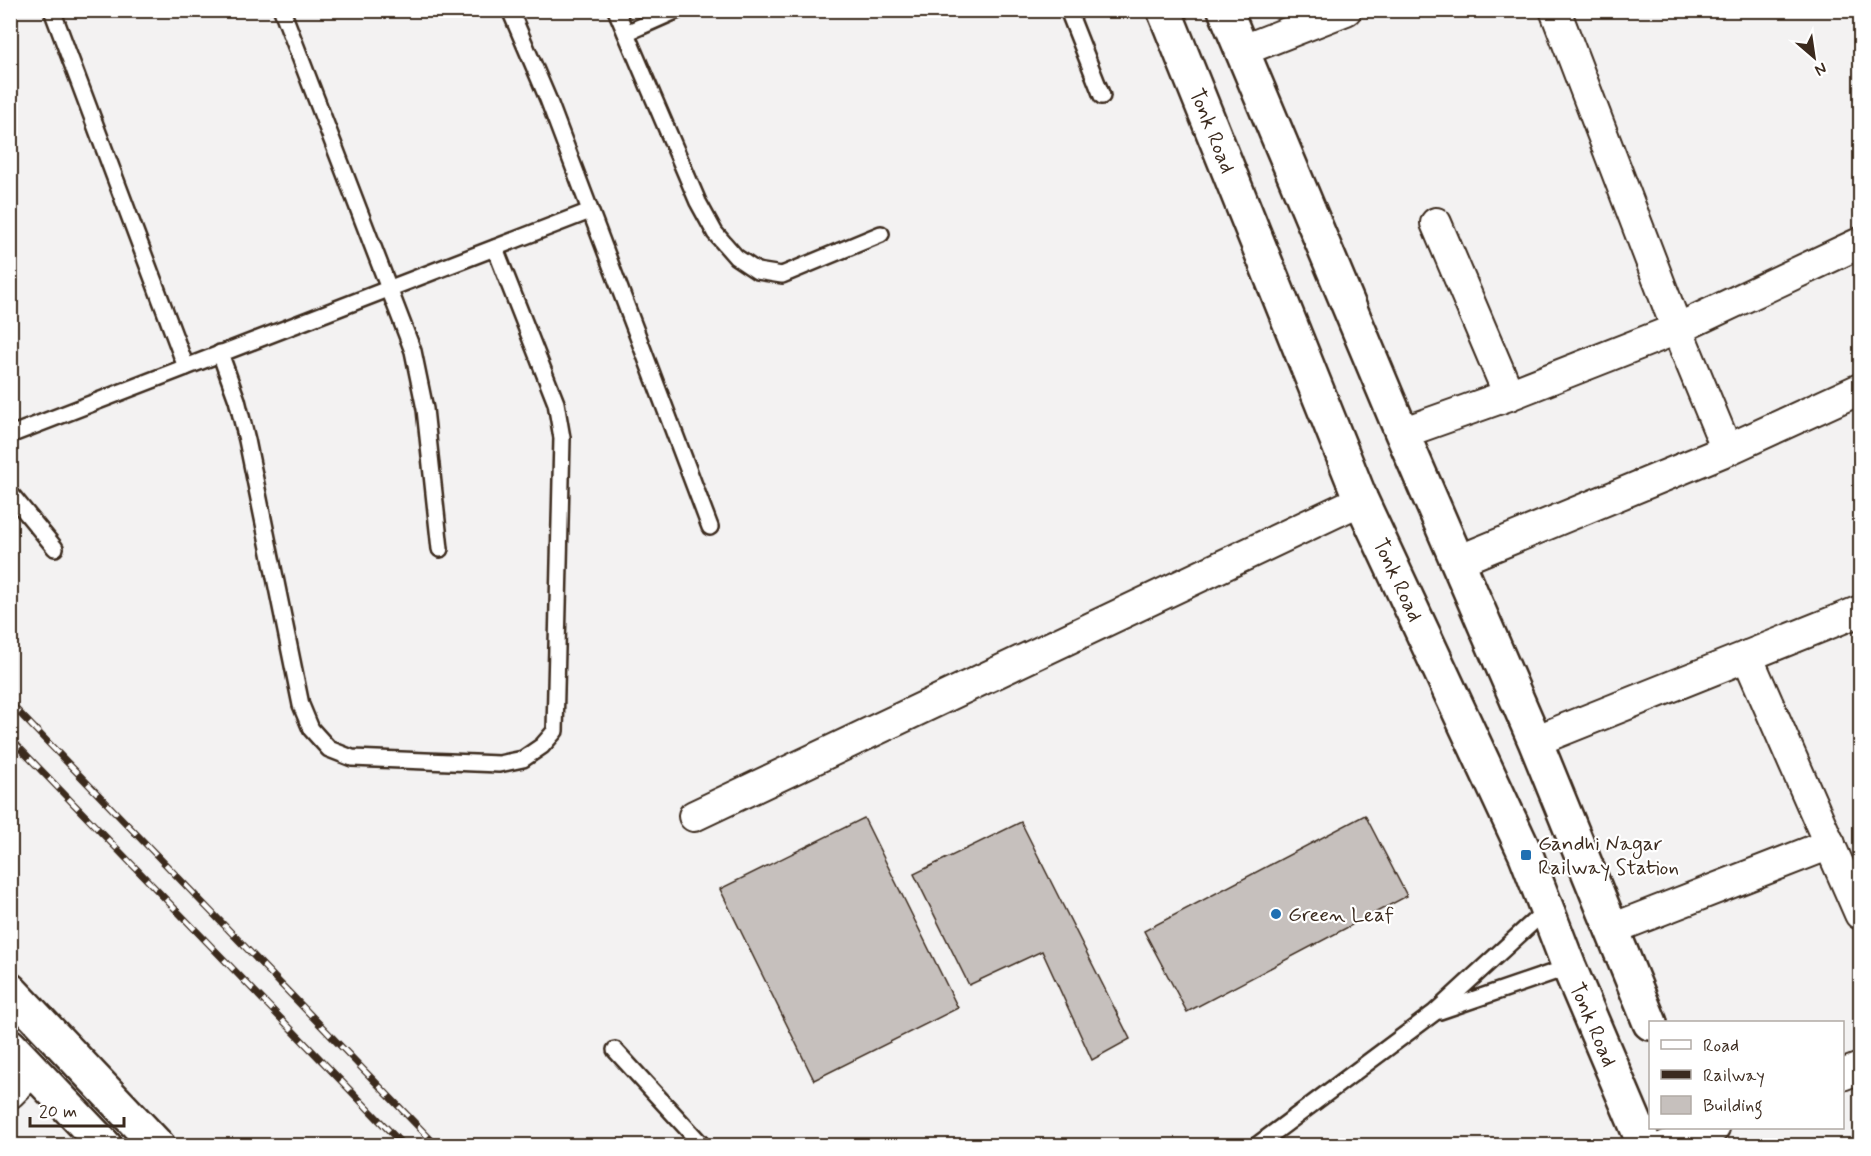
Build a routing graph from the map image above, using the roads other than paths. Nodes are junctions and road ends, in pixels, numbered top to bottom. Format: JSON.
{"nodes":[{"id":1,"x":52,"y":10,"type":"edge"},
{"id":2,"x":282,"y":10,"type":"edge"},
{"id":3,"x":510,"y":10,"type":"edge"},
{"id":4,"x":616,"y":10,"type":"edge"},
{"id":5,"x":678,"y":10,"type":"edge"},
{"id":6,"x":1068,"y":10,"type":"edge"},
{"id":7,"x":1164,"y":10,"type":"edge"},
{"id":8,"x":1225,"y":10,"type":"edge"},
{"id":9,"x":1346,"y":10,"type":"edge"},
{"id":10,"x":1555,"y":10,"type":"edge"},
{"id":11,"x":626,"y":33,"type":"junction"},
{"id":12,"x":1241,"y":51,"type":"junction"},
{"id":13,"x":1102,"y":96,"type":"dead end"},
{"id":14,"x":590,"y":211,"type":"junction"},
{"id":15,"x":1436,"y":223,"type":"dead end"},
{"id":16,"x":881,"y":234,"type":"dead end"},
{"id":17,"x":1860,"y":243,"type":"edge"},
{"id":18,"x":495,"y":248,"type":"junction"},
{"id":19,"x":391,"y":288,"type":"junction"},
{"id":20,"x":1677,"y":329,"type":"junction"},
{"id":21,"x":220,"y":353,"type":"junction"},
{"id":22,"x":186,"y":367,"type":"junction"},
{"id":23,"x":1860,"y":389,"type":"edge"},
{"id":24,"x":1509,"y":395,"type":"junction"},
{"id":25,"x":1402,"y":433,"type":"junction"},
{"id":26,"x":10,"y":435,"type":"edge"},
{"id":27,"x":1727,"y":450,"type":"junction"},
{"id":28,"x":10,"y":493,"type":"edge"},
{"id":29,"x":1361,"y":500,"type":"junction"},
{"id":30,"x":710,"y":527,"type":"dead end"},
{"id":31,"x":56,"y":548,"type":"dead end"},
{"id":32,"x":440,"y":549,"type":"dead end"},
{"id":33,"x":1458,"y":561,"type":"junction"},
{"id":34,"x":1860,"y":611,"type":"edge"},
{"id":35,"x":1747,"y":656,"type":"junction"},
{"id":36,"x":1535,"y":741,"type":"junction"},
{"id":37,"x":694,"y":816,"type":"dead end"},
{"id":38,"x":1830,"y":844,"type":"junction"},
{"id":39,"x":1546,"y":910,"type":"junction"},
{"id":40,"x":1860,"y":914,"type":"edge"},
{"id":41,"x":1612,"y":929,"type":"junction"},
{"id":42,"x":1569,"y":967,"type":"junction"},
{"id":43,"x":10,"y":990,"type":"edge"},
{"id":44,"x":1434,"y":1013,"type":"junction"},
{"id":45,"x":1649,"y":1021,"type":"edge"},
{"id":46,"x":10,"y":1046,"type":"edge"},
{"id":47,"x":615,"y":1050,"type":"dead end"},
{"id":48,"x":1860,"y":1068,"type":"edge"},
{"id":49,"x":33,"y":1070,"type":"junction"},
{"id":50,"x":1844,"y":1074,"type":"edge"},
{"id":51,"x":10,"y":1093,"type":"edge"},
{"id":52,"x":1701,"y":1134,"type":"edge"},
{"id":53,"x":105,"y":1146,"type":"edge"},
{"id":54,"x":158,"y":1146,"type":"edge"},
{"id":55,"x":703,"y":1146,"type":"edge"},
{"id":56,"x":1256,"y":1146,"type":"edge"},
{"id":57,"x":1645,"y":1146,"type":"edge"},
{"id":58,"x":1666,"y":1146,"type":"edge"}],
"edges":[{"from":1,"to":22,"type":"lane"},
{"from":2,"to":19,"type":"lane"},
{"from":3,"to":14,"type":"lane"},
{"from":4,"to":11,"type":"lane"},
{"from":5,"to":11,"type":"lane"},
{"from":6,"to":13,"type":"lane"},
{"from":7,"to":29,"type":"main road","name":"Tonk Road"},
{"from":8,"to":12,"type":"main road"},
{"from":9,"to":12,"type":"street"},
{"from":10,"to":20,"type":"street"},
{"from":11,"to":16,"type":"lane"},
{"from":12,"to":25,"type":"main road"},
{"from":14,"to":18,"type":"lane"},
{"from":14,"to":30,"type":"lane"},
{"from":15,"to":24,"type":"street"},
{"from":17,"to":20,"type":"street"},
{"from":18,"to":19,"type":"lane"},
{"from":18,"to":21,"type":"lane"},
{"from":19,"to":21,"type":"lane"},
{"from":19,"to":32,"type":"lane"},
{"from":20,"to":24,"type":"street"},
{"from":20,"to":27,"type":"street"},
{"from":21,"to":22,"type":"lane"},
{"from":22,"to":26,"type":"lane"},
{"from":23,"to":27,"type":"street"},
{"from":24,"to":25,"type":"street"},
{"from":25,"to":33,"type":"main road"},
{"from":27,"to":33,"type":"street"},
{"from":28,"to":31,"type":"lane"},
{"from":29,"to":37,"type":"street"},
{"from":29,"to":39,"type":"main road","name":"Tonk Road"},
{"from":33,"to":36,"type":"main road"},
{"from":34,"to":35,"type":"street"},
{"from":35,"to":36,"type":"street"},
{"from":35,"to":38,"type":"street"},
{"from":36,"to":41,"type":"main road"},
{"from":38,"to":40,"type":"street"},
{"from":38,"to":41,"type":"street"},
{"from":39,"to":42,"type":"main road","name":"Tonk Road"},
{"from":39,"to":44,"type":"lane"},
{"from":41,"to":45,"type":"main road"},
{"from":42,"to":44,"type":"lane"},
{"from":42,"to":57,"type":"main road","name":"Tonk Road"},
{"from":43,"to":54,"type":"main road"},
{"from":44,"to":56,"type":"lane"},
{"from":46,"to":49,"type":"main road"},
{"from":47,"to":55,"type":"lane"},
{"from":48,"to":50,"type":"street"},
{"from":49,"to":51,"type":"street"},
{"from":49,"to":53,"type":"main road"},
{"from":52,"to":58,"type":"street"}]}
